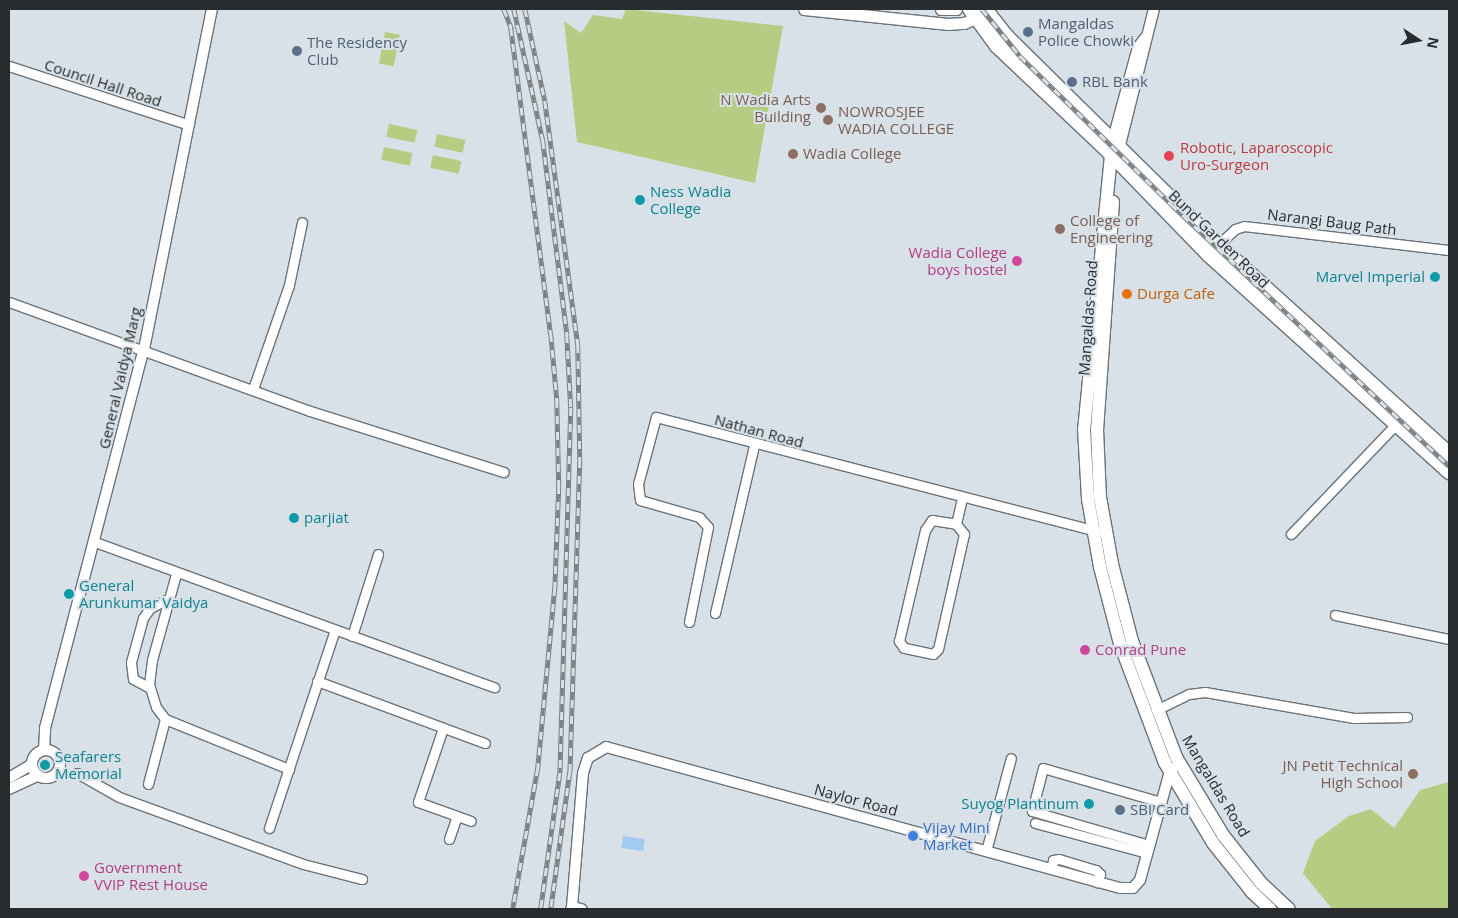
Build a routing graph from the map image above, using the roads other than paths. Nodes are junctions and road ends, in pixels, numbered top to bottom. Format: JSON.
{"nodes":[{"id":1,"x":212,"y":9,"type":"edge"},
{"id":2,"x":804,"y":9,"type":"edge"},
{"id":3,"x":941,"y":9,"type":"edge"},
{"id":4,"x":956,"y":9,"type":"edge"},
{"id":5,"x":1154,"y":9,"type":"edge"},
{"id":6,"x":980,"y":12,"type":"edge"},
{"id":7,"x":9,"y":66,"type":"edge"},
{"id":8,"x":189,"y":125,"type":"junction"},
{"id":9,"x":1115,"y":149,"type":"junction"},
{"id":10,"x":302,"y":222,"type":"dead end"},
{"id":11,"x":1218,"y":245,"type":"junction"},
{"id":12,"x":1449,"y":250,"type":"edge"},
{"id":13,"x":9,"y":302,"type":"edge"},
{"id":14,"x":144,"y":349,"type":"junction"},
{"id":15,"x":252,"y":389,"type":"junction"},
{"id":16,"x":1396,"y":424,"type":"junction"},
{"id":17,"x":754,"y":445,"type":"junction"},
{"id":18,"x":1449,"y":454,"type":"edge"},
{"id":19,"x":504,"y":472,"type":"dead end"},
{"id":20,"x":1449,"y":472,"type":"edge"},
{"id":21,"x":962,"y":498,"type":"junction"},
{"id":22,"x":956,"y":524,"type":"junction"},
{"id":23,"x":1100,"y":531,"type":"junction"},
{"id":24,"x":1291,"y":534,"type":"dead end"},
{"id":25,"x":95,"y":542,"type":"junction"},
{"id":26,"x":378,"y":554,"type":"dead end"},
{"id":27,"x":176,"y":574,"type":"junction"},
{"id":28,"x":168,"y":599,"type":"junction"},
{"id":29,"x":715,"y":613,"type":"dead end"},
{"id":30,"x":1334,"y":615,"type":"dead end"},
{"id":31,"x":689,"y":622,"type":"dead end"},
{"id":32,"x":335,"y":630,"type":"junction"},
{"id":33,"x":352,"y":636,"type":"junction"},
{"id":34,"x":1449,"y":639,"type":"edge"},
{"id":35,"x":317,"y":682,"type":"junction"},
{"id":36,"x":494,"y":687,"type":"dead end"},
{"id":37,"x":150,"y":688,"type":"junction"},
{"id":38,"x":1156,"y":710,"type":"junction"},
{"id":39,"x":1407,"y":717,"type":"dead end"},
{"id":40,"x":165,"y":719,"type":"junction"},
{"id":41,"x":443,"y":728,"type":"junction"},
{"id":42,"x":485,"y":743,"type":"dead end"},
{"id":43,"x":44,"y":750,"type":"junction"},
{"id":44,"x":1012,"y":758,"type":"dead end"},
{"id":45,"x":32,"y":764,"type":"junction"},
{"id":46,"x":1175,"y":767,"type":"junction"},
{"id":47,"x":289,"y":769,"type":"junction"},
{"id":48,"x":77,"y":773,"type":"dead end"},
{"id":49,"x":38,"y":776,"type":"junction"},
{"id":50,"x":9,"y":778,"type":"edge"},
{"id":51,"x":148,"y":784,"type":"dead end"},
{"id":52,"x":9,"y":789,"type":"edge"},
{"id":53,"x":1162,"y":802,"type":"junction"},
{"id":54,"x":457,"y":816,"type":"junction"},
{"id":55,"x":471,"y":821,"type":"dead end"},
{"id":56,"x":1035,"y":823,"type":"dead end"},
{"id":57,"x":269,"y":828,"type":"dead end"},
{"id":58,"x":449,"y":839,"type":"dead end"},
{"id":59,"x":1148,"y":849,"type":"junction"},
{"id":60,"x":986,"y":851,"type":"junction"},
{"id":61,"x":362,"y":879,"type":"dead end"},
{"id":62,"x":575,"y":908,"type":"edge"},
{"id":63,"x":1270,"y":909,"type":"edge"},
{"id":64,"x":1289,"y":909,"type":"edge"}],
"edges":[{"from":1,"to":8,"type":"street","name":"General Vaidya Marg"},
{"from":2,"to":6,"type":"main road","name":"Bund Garden Road"},
{"from":3,"to":4,"type":"main road"},
{"from":5,"to":9,"type":"street","name":"Mangaldas Road"},
{"from":6,"to":9,"type":"highway","name":"Bund Garden Road"},
{"from":7,"to":8,"type":"street","name":"Council Hall Road"},
{"from":8,"to":14,"type":"street","name":"General Vaidya Marg"},
{"from":9,"to":11,"type":"highway","name":"Bund Garden Road"},
{"from":9,"to":16,"type":"highway","name":"Bund Garden Road"},
{"from":9,"to":23,"type":"main road","name":"Mangaldas Road"},
{"from":10,"to":15,"type":"street"},
{"from":11,"to":12,"type":"street","name":"Narangi Baug Path"},
{"from":11,"to":18,"type":"highway","name":"Bund Garden Road"},
{"from":13,"to":14,"type":"street"},
{"from":14,"to":15,"type":"street"},
{"from":14,"to":25,"type":"street","name":"General Vaidya Marg"},
{"from":15,"to":19,"type":"street"},
{"from":16,"to":20,"type":"highway","name":"Bund Garden Road"},
{"from":16,"to":24,"type":"street"},
{"from":17,"to":21,"type":"street","name":"Nathan Road"},
{"from":17,"to":29,"type":"street"},
{"from":17,"to":31,"type":"street","name":"Nathan Road"},
{"from":21,"to":22,"type":"street"},
{"from":21,"to":23,"type":"street","name":"Nathan Road"},
{"from":22,"to":22,"type":"street"},
{"from":23,"to":38,"type":"main road","name":"Mangaldas Road"},
{"from":23,"to":46,"type":"main road","name":"Mangaldas Road"},
{"from":25,"to":27,"type":"street"},
{"from":25,"to":43,"type":"street","name":"General Vaidya Marg"},
{"from":26,"to":33,"type":"street"},
{"from":27,"to":28,"type":"street"},
{"from":27,"to":32,"type":"street"},
{"from":28,"to":37,"type":"street"},
{"from":28,"to":37,"type":"street"},
{"from":30,"to":34,"type":"street"},
{"from":32,"to":33,"type":"street"},
{"from":32,"to":35,"type":"street"},
{"from":33,"to":36,"type":"street"},
{"from":35,"to":41,"type":"street"},
{"from":35,"to":47,"type":"street"},
{"from":37,"to":40,"type":"street"},
{"from":38,"to":39,"type":"street"},
{"from":38,"to":46,"type":"main road","name":"Mangaldas Road"},
{"from":40,"to":47,"type":"street"},
{"from":40,"to":51,"type":"street"},
{"from":41,"to":42,"type":"street"},
{"from":41,"to":54,"type":"street"},
{"from":43,"to":45,"type":"street"},
{"from":43,"to":49,"type":"street"},
{"from":44,"to":60,"type":"street"},
{"from":45,"to":49,"type":"street"},
{"from":45,"to":50,"type":"street"},
{"from":46,"to":53,"type":"street","name":"Naylor Road"},
{"from":46,"to":63,"type":"main road","name":"Mangaldas Road"},
{"from":46,"to":64,"type":"main road","name":"Mangaldas Road"},
{"from":47,"to":57,"type":"street"},
{"from":48,"to":61,"type":"street"},
{"from":49,"to":52,"type":"street"},
{"from":53,"to":59,"type":"street","name":"Naylor Road"},
{"from":53,"to":59,"type":"street"},
{"from":54,"to":55,"type":"street"},
{"from":54,"to":58,"type":"street"},
{"from":56,"to":59,"type":"street"},
{"from":59,"to":60,"type":"street","name":"Naylor Road"},
{"from":60,"to":62,"type":"street","name":"Naylor Road"}]}
